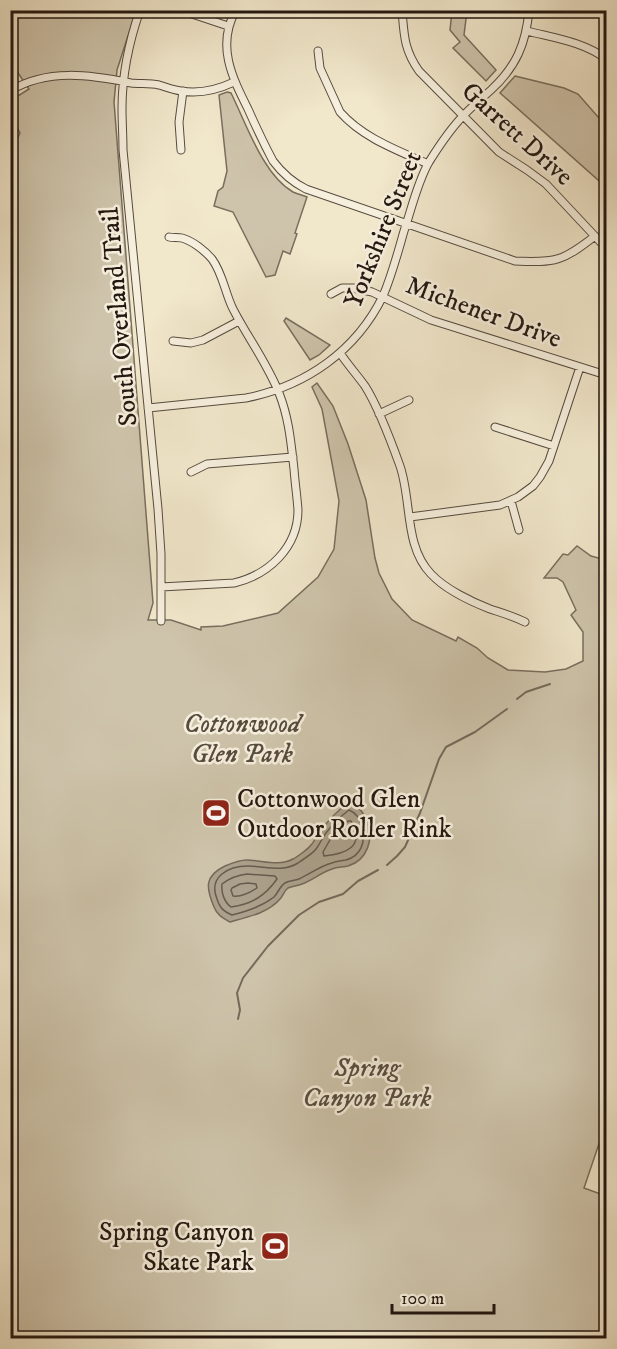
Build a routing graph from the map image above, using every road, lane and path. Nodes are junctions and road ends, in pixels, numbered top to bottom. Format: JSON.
{"nodes":[{"id":1,"x":140,"y":10,"type":"edge"},
{"id":2,"x":184,"y":10,"type":"edge"},
{"id":3,"x":236,"y":10,"type":"edge"},
{"id":4,"x":402,"y":10,"type":"edge"},
{"id":5,"x":529,"y":10,"type":"edge"},
{"id":6,"x":228,"y":26,"type":"junction"},
{"id":7,"x":527,"y":31,"type":"junction"},
{"id":8,"x":318,"y":51,"type":"dead end"},
{"id":9,"x":606,"y":59,"type":"edge"},
{"id":10,"x":124,"y":81,"type":"junction"},
{"id":11,"x":234,"y":82,"type":"junction"},
{"id":12,"x":10,"y":91,"type":"edge"},
{"id":13,"x":183,"y":91,"type":"junction"},
{"id":14,"x":463,"y":115,"type":"junction"},
{"id":15,"x":182,"y":150,"type":"dead end"},
{"id":16,"x":428,"y":164,"type":"junction"},
{"id":17,"x":407,"y":224,"type":"junction"},
{"id":18,"x":595,"y":236,"type":"junction"},
{"id":19,"x":168,"y":237,"type":"dead end"},
{"id":20,"x":606,"y":248,"type":"edge"},
{"id":21,"x":331,"y":294,"type":"dead end"},
{"id":22,"x":382,"y":296,"type":"junction"},
{"id":23,"x":239,"y":321,"type":"junction"},
{"id":24,"x":173,"y":341,"type":"dead end"},
{"id":25,"x":340,"y":353,"type":"junction"},
{"id":26,"x":580,"y":367,"type":"junction"},
{"id":27,"x":606,"y":375,"type":"edge"},
{"id":28,"x":278,"y":390,"type":"junction"},
{"id":29,"x":409,"y":400,"type":"dead end"},
{"id":30,"x":148,"y":408,"type":"junction"},
{"id":31,"x":379,"y":414,"type":"junction"},
{"id":32,"x":495,"y":427,"type":"dead end"},
{"id":33,"x":554,"y":446,"type":"junction"},
{"id":34,"x":292,"y":457,"type":"junction"},
{"id":35,"x":191,"y":471,"type":"dead end"},
{"id":36,"x":511,"y":501,"type":"junction"},
{"id":37,"x":410,"y":517,"type":"junction"},
{"id":38,"x":519,"y":530,"type":"dead end"},
{"id":39,"x":161,"y":587,"type":"junction"},
{"id":40,"x":161,"y":621,"type":"dead end"},
{"id":41,"x":525,"y":622,"type":"dead end"}],
"edges":[{"from":1,"to":10,"type":"street","name":"South Overland Trail"},
{"from":2,"to":6,"type":"street"},
{"from":3,"to":6,"type":"street"},
{"from":4,"to":14,"type":"street","name":"Garrett Drive"},
{"from":5,"to":7,"type":"street","name":"Yorkshire Street"},
{"from":6,"to":11,"type":"street"},
{"from":7,"to":9,"type":"street"},
{"from":7,"to":14,"type":"street","name":"Yorkshire Street"},
{"from":8,"to":16,"type":"street"},
{"from":10,"to":12,"type":"street"},
{"from":10,"to":13,"type":"street"},
{"from":10,"to":30,"type":"street","name":"South Overland Trail"},
{"from":11,"to":13,"type":"street"},
{"from":11,"to":17,"type":"street"},
{"from":13,"to":15,"type":"street"},
{"from":14,"to":16,"type":"street","name":"Yorkshire Street"},
{"from":14,"to":18,"type":"street","name":"Garrett Drive"},
{"from":16,"to":17,"type":"street","name":"Yorkshire Street"},
{"from":17,"to":18,"type":"street"},
{"from":17,"to":22,"type":"street","name":"Yorkshire Street"},
{"from":18,"to":20,"type":"street","name":"Garrett Drive"},
{"from":19,"to":23,"type":"street"},
{"from":21,"to":22,"type":"street","name":"Michener Drive"},
{"from":22,"to":25,"type":"street","name":"Yorkshire Street"},
{"from":22,"to":26,"type":"street","name":"Michener Drive"},
{"from":23,"to":24,"type":"street"},
{"from":23,"to":28,"type":"street"},
{"from":25,"to":28,"type":"street","name":"Yorkshire Street"},
{"from":25,"to":31,"type":"street"},
{"from":26,"to":27,"type":"street","name":"Michener Drive"},
{"from":26,"to":33,"type":"street"},
{"from":28,"to":30,"type":"street","name":"Yorkshire Street"},
{"from":28,"to":34,"type":"street"},
{"from":29,"to":31,"type":"street"},
{"from":30,"to":39,"type":"street","name":"South Overland Trail"},
{"from":31,"to":37,"type":"street"},
{"from":32,"to":33,"type":"street"},
{"from":33,"to":36,"type":"street"},
{"from":34,"to":35,"type":"street"},
{"from":34,"to":39,"type":"street"},
{"from":36,"to":37,"type":"street"},
{"from":36,"to":38,"type":"street"},
{"from":37,"to":41,"type":"street"},
{"from":39,"to":40,"type":"street","name":"South Overland Trail"}]}
